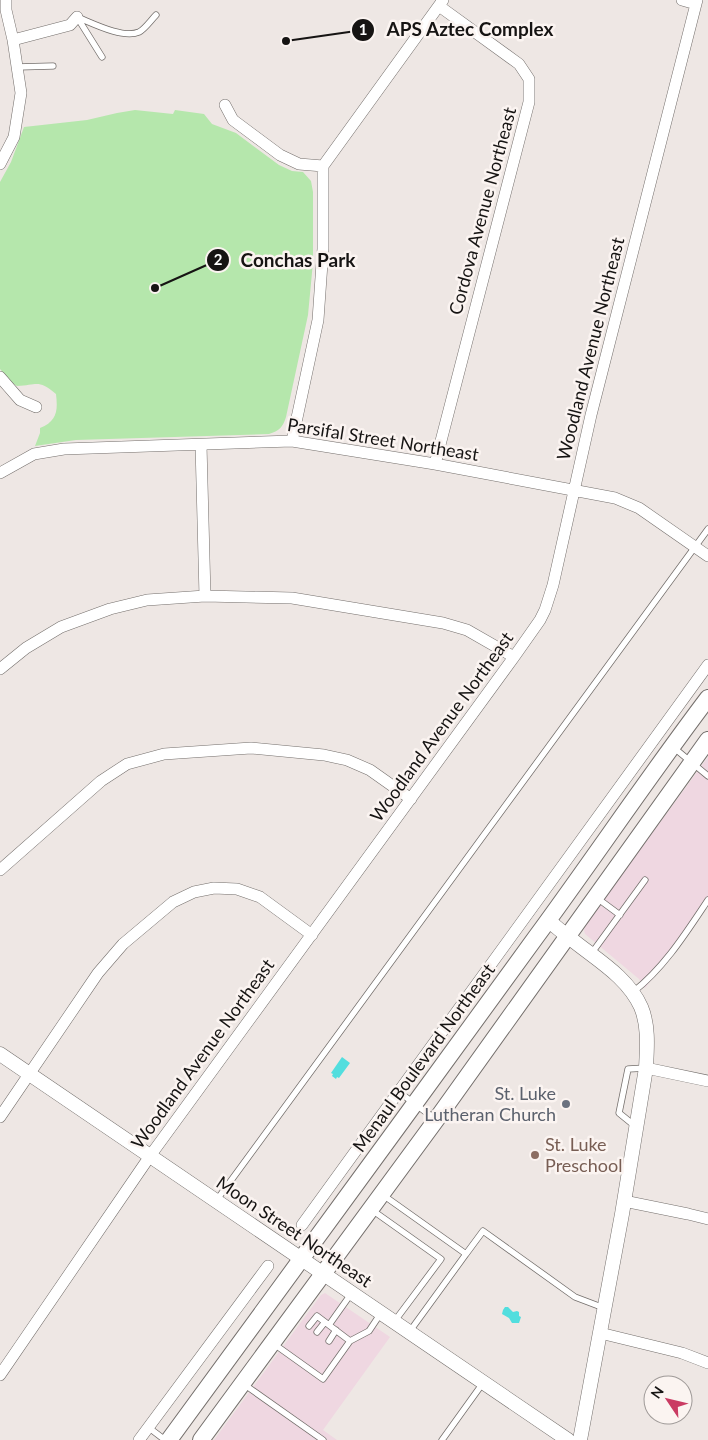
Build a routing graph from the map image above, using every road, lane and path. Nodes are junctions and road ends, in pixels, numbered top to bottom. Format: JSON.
{"nodes":[{"id":1,"x":682,"y":0,"type":"edge"},
{"id":2,"x":697,"y":2,"type":"edge"},
{"id":3,"x":441,"y":3,"type":"edge"},
{"id":4,"x":4,"y":7,"type":"edge"},
{"id":5,"x":156,"y":15,"type":"dead end"},
{"id":6,"x":77,"y":17,"type":"junction"},
{"id":7,"x":13,"y":40,"type":"junction"},
{"id":8,"x":102,"y":57,"type":"dead end"},
{"id":9,"x":53,"y":66,"type":"dead end"},
{"id":10,"x":17,"y":68,"type":"junction"},
{"id":11,"x":225,"y":104,"type":"dead end"},
{"id":12,"x":0,"y":164,"type":"edge"},
{"id":13,"x":323,"y":166,"type":"junction"},
{"id":14,"x":0,"y":377,"type":"edge"},
{"id":15,"x":36,"y":407,"type":"dead end"},
{"id":16,"x":292,"y":441,"type":"junction"},
{"id":17,"x":201,"y":445,"type":"junction"},
{"id":18,"x":435,"y":464,"type":"junction"},
{"id":19,"x":0,"y":472,"type":"edge"},
{"id":20,"x":575,"y":490,"type":"junction"},
{"id":21,"x":708,"y":529,"type":"edge"},
{"id":22,"x":695,"y":547,"type":"junction"},
{"id":23,"x":708,"y":556,"type":"edge"},
{"id":24,"x":205,"y":596,"type":"junction"},
{"id":25,"x":514,"y":657,"type":"junction"},
{"id":26,"x":708,"y":665,"type":"edge"},
{"id":27,"x":0,"y":669,"type":"edge"},
{"id":28,"x":708,"y":698,"type":"edge"},
{"id":29,"x":708,"y":740,"type":"edge"},
{"id":30,"x":672,"y":746,"type":"junction"},
{"id":31,"x":691,"y":763,"type":"junction"},
{"id":32,"x":708,"y":776,"type":"edge"},
{"id":33,"x":411,"y":799,"type":"junction"},
{"id":34,"x":0,"y":870,"type":"edge"},
{"id":35,"x":645,"y":880,"type":"dead end"},
{"id":36,"x":595,"y":897,"type":"junction"},
{"id":37,"x":708,"y":900,"type":"edge"},
{"id":38,"x":620,"y":915,"type":"junction"},
{"id":39,"x":548,"y":920,"type":"junction"},
{"id":40,"x":312,"y":935,"type":"junction"},
{"id":41,"x":566,"y":936,"type":"junction"},
{"id":42,"x":591,"y":954,"type":"junction"},
{"id":43,"x":633,"y":992,"type":"junction"},
{"id":44,"x":0,"y":1054,"type":"edge"},
{"id":45,"x":646,"y":1068,"type":"junction"},
{"id":46,"x":29,"y":1074,"type":"junction"},
{"id":47,"x":708,"y":1080,"type":"edge"},
{"id":48,"x":399,"y":1092,"type":"junction"},
{"id":49,"x":415,"y":1104,"type":"junction"},
{"id":50,"x":0,"y":1116,"type":"edge"},
{"id":51,"x":436,"y":1120,"type":"junction"},
{"id":52,"x":150,"y":1156,"type":"junction"},
{"id":53,"x":381,"y":1194,"type":"junction"},
{"id":54,"x":216,"y":1201,"type":"junction"},
{"id":55,"x":624,"y":1201,"type":"junction"},
{"id":56,"x":370,"y":1209,"type":"junction"},
{"id":57,"x":708,"y":1219,"type":"edge"},
{"id":58,"x":302,"y":1226,"type":"dead end"},
{"id":59,"x":466,"y":1254,"type":"junction"},
{"id":60,"x":301,"y":1259,"type":"junction"},
{"id":61,"x":268,"y":1266,"type":"dead end"},
{"id":62,"x":322,"y":1274,"type":"junction"},
{"id":63,"x":351,"y":1293,"type":"junction"},
{"id":64,"x":604,"y":1308,"type":"junction"},
{"id":65,"x":381,"y":1313,"type":"junction"},
{"id":66,"x":394,"y":1322,"type":"junction"},
{"id":67,"x":327,"y":1323,"type":"junction"},
{"id":68,"x":309,"y":1326,"type":"dead end"},
{"id":69,"x":336,"y":1330,"type":"junction"},
{"id":70,"x":317,"y":1332,"type":"dead end"},
{"id":71,"x":409,"y":1332,"type":"junction"},
{"id":72,"x":600,"y":1333,"type":"junction"},
{"id":73,"x":329,"y":1341,"type":"dead end"},
{"id":74,"x":350,"y":1341,"type":"junction"},
{"id":75,"x":272,"y":1343,"type":"junction"},
{"id":76,"x":293,"y":1348,"type":"dead end"},
{"id":77,"x":289,"y":1354,"type":"junction"},
{"id":78,"x":301,"y":1354,"type":"dead end"},
{"id":79,"x":297,"y":1360,"type":"junction"},
{"id":80,"x":313,"y":1363,"type":"dead end"},
{"id":81,"x":708,"y":1363,"type":"edge"},
{"id":82,"x":308,"y":1368,"type":"junction"},
{"id":83,"x":0,"y":1375,"type":"edge"},
{"id":84,"x":242,"y":1383,"type":"junction"},
{"id":85,"x":483,"y":1383,"type":"junction"},
{"id":86,"x":148,"y":1427,"type":"junction"},
{"id":87,"x":205,"y":1438,"type":"edge"},
{"id":88,"x":138,"y":1440,"type":"edge"},
{"id":89,"x":166,"y":1440,"type":"edge"},
{"id":90,"x":170,"y":1440,"type":"edge"},
{"id":91,"x":323,"y":1440,"type":"edge"},
{"id":92,"x":442,"y":1440,"type":"edge"},
{"id":93,"x":568,"y":1440,"type":"edge"},
{"id":94,"x":580,"y":1440,"type":"edge"}],
"edges":[{"from":1,"to":2,"type":"street"},
{"from":2,"to":20,"type":"street","name":"Woodland Avenue Northeast"},
{"from":3,"to":13,"type":"street"},
{"from":3,"to":18,"type":"street","name":"Cordova Avenue Northeast"},
{"from":4,"to":7,"type":"street"},
{"from":5,"to":6,"type":"lane"},
{"from":6,"to":7,"type":"street"},
{"from":6,"to":8,"type":"lane"},
{"from":7,"to":10,"type":"street"},
{"from":9,"to":10,"type":"lane"},
{"from":10,"to":12,"type":"street"},
{"from":11,"to":13,"type":"street"},
{"from":13,"to":16,"type":"street"},
{"from":14,"to":15,"type":"street"},
{"from":16,"to":17,"type":"street","name":"Parsifal Street Northeast"},
{"from":16,"to":18,"type":"street","name":"Parsifal Street Northeast"},
{"from":17,"to":19,"type":"street","name":"Parsifal Street Northeast"},
{"from":17,"to":24,"type":"street"},
{"from":18,"to":20,"type":"street","name":"Parsifal Street Northeast"},
{"from":20,"to":22,"type":"street","name":"Parsifal Street Northeast"},
{"from":20,"to":25,"type":"street","name":"Woodland Avenue Northeast"},
{"from":21,"to":22,"type":"lane"},
{"from":22,"to":23,"type":"street","name":"Parsifal Street Northeast"},
{"from":22,"to":54,"type":"lane"},
{"from":24,"to":25,"type":"street"},
{"from":24,"to":27,"type":"street"},
{"from":25,"to":33,"type":"street","name":"Woodland Avenue Northeast"},
{"from":26,"to":48,"type":"street"},
{"from":28,"to":30,"type":"main road","name":"Menaul Boulevard Northeast"},
{"from":29,"to":31,"type":"main road"},
{"from":30,"to":31,"type":"lane"},
{"from":30,"to":39,"type":"main road","name":"Menaul Boulevard Northeast"},
{"from":31,"to":32,"type":"lane"},
{"from":31,"to":36,"type":"main road"},
{"from":33,"to":34,"type":"street"},
{"from":33,"to":40,"type":"street","name":"Woodland Avenue Northeast"},
{"from":35,"to":38,"type":"lane"},
{"from":36,"to":38,"type":"lane"},
{"from":36,"to":41,"type":"main road"},
{"from":37,"to":43,"type":"lane"},
{"from":38,"to":42,"type":"lane"},
{"from":39,"to":41,"type":"street"},
{"from":39,"to":49,"type":"main road","name":"Menaul Boulevard Northeast"},
{"from":40,"to":46,"type":"street"},
{"from":40,"to":52,"type":"street","name":"Woodland Avenue Northeast"},
{"from":41,"to":42,"type":"street"},
{"from":41,"to":51,"type":"main road"},
{"from":42,"to":43,"type":"street"},
{"from":43,"to":45,"type":"street"},
{"from":44,"to":46,"type":"street","name":"Moon Street Northeast"},
{"from":45,"to":47,"type":"street"},
{"from":45,"to":55,"type":"street"},
{"from":46,"to":50,"type":"street"},
{"from":46,"to":52,"type":"street","name":"Moon Street Northeast"},
{"from":48,"to":49,"type":"lane"},
{"from":48,"to":58,"type":"street"},
{"from":49,"to":51,"type":"lane"},
{"from":49,"to":60,"type":"main road","name":"Menaul Boulevard Northeast"},
{"from":51,"to":53,"type":"main road"},
{"from":52,"to":54,"type":"street","name":"Moon Street Northeast"},
{"from":52,"to":83,"type":"street","name":"Woodland Avenue Northeast"},
{"from":53,"to":56,"type":"main road"},
{"from":53,"to":59,"type":"lane"},
{"from":54,"to":60,"type":"street","name":"Moon Street Northeast"},
{"from":55,"to":57,"type":"street"},
{"from":55,"to":64,"type":"street"},
{"from":56,"to":62,"type":"main road"},
{"from":56,"to":66,"type":"lane"},
{"from":59,"to":64,"type":"lane"},
{"from":59,"to":71,"type":"lane"},
{"from":60,"to":62,"type":"street","name":"Moon Street Northeast"},
{"from":60,"to":90,"type":"main road","name":"Menaul Boulevard Northeast"},
{"from":61,"to":86,"type":"street"},
{"from":62,"to":63,"type":"street","name":"Moon Street Northeast"},
{"from":62,"to":75,"type":"main road"},
{"from":63,"to":65,"type":"street","name":"Moon Street Northeast"},
{"from":63,"to":67,"type":"lane"},
{"from":64,"to":72,"type":"street"},
{"from":65,"to":66,"type":"street","name":"Moon Street Northeast"},
{"from":65,"to":74,"type":"lane"},
{"from":66,"to":71,"type":"street","name":"Moon Street Northeast"},
{"from":67,"to":68,"type":"lane"},
{"from":67,"to":69,"type":"lane"},
{"from":67,"to":70,"type":"lane"},
{"from":69,"to":73,"type":"lane"},
{"from":69,"to":74,"type":"lane"},
{"from":71,"to":85,"type":"street","name":"Moon Street Northeast"},
{"from":72,"to":81,"type":"street"},
{"from":72,"to":94,"type":"street"},
{"from":74,"to":82,"type":"lane"},
{"from":75,"to":77,"type":"lane"},
{"from":75,"to":84,"type":"main road"},
{"from":76,"to":77,"type":"lane"},
{"from":77,"to":79,"type":"lane"},
{"from":78,"to":79,"type":"lane"},
{"from":79,"to":82,"type":"lane"},
{"from":80,"to":82,"type":"lane"},
{"from":84,"to":87,"type":"main road"},
{"from":84,"to":91,"type":"lane"},
{"from":85,"to":92,"type":"lane"},
{"from":85,"to":93,"type":"street","name":"Moon Street Northeast"},
{"from":86,"to":88,"type":"street"},
{"from":86,"to":89,"type":"lane"}]}
